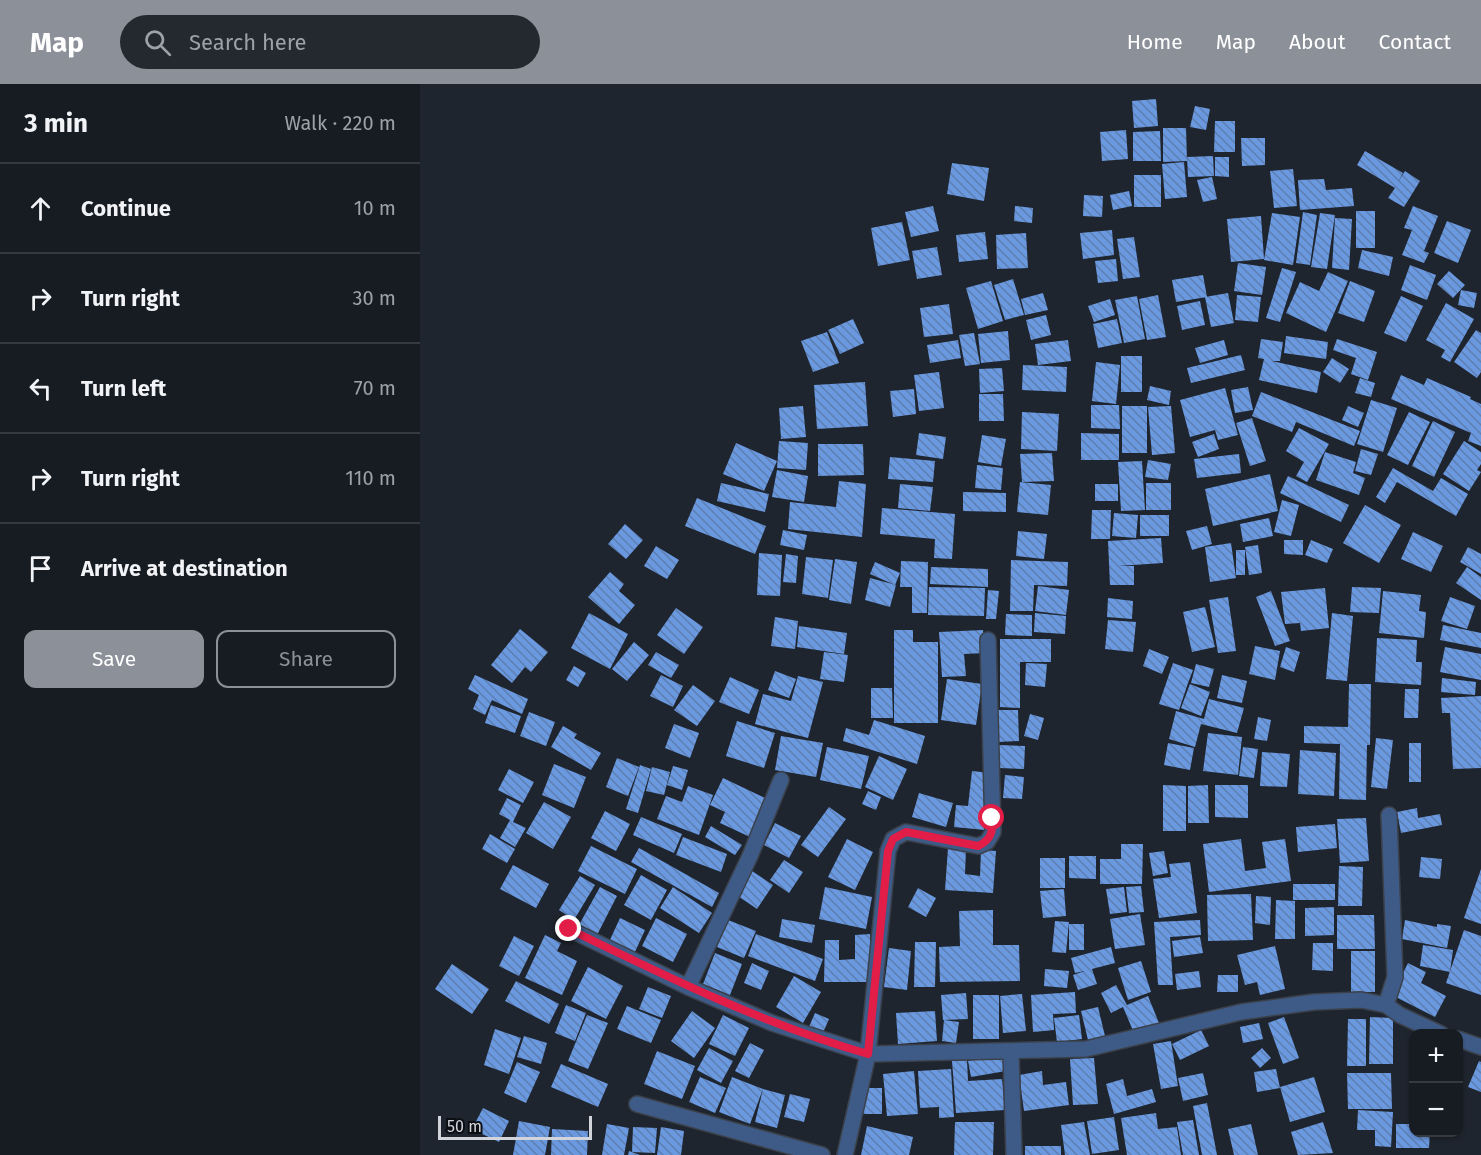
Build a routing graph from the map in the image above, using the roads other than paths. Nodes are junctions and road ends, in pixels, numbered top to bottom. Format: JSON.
{"nodes":[{"id":1,"x":988,"y":640,"type":"dead end"},
{"id":2,"x":781,"y":780,"type":"dead end"},
{"id":3,"x":1389,"y":815,"type":"dead end"},
{"id":4,"x":569,"y":929,"type":"dead end"},
{"id":5,"x":688,"y":987,"type":"junction"},
{"id":6,"x":1386,"y":1005,"type":"junction"},
{"id":7,"x":1430,"y":1029,"type":"edge"},
{"id":8,"x":1463,"y":1041,"type":"edge"},
{"id":9,"x":1481,"y":1047,"type":"edge"},
{"id":10,"x":1011,"y":1052,"type":"junction"},
{"id":11,"x":868,"y":1054,"type":"junction"},
{"id":12,"x":637,"y":1104,"type":"dead end"},
{"id":13,"x":822,"y":1155,"type":"edge"},
{"id":14,"x":845,"y":1155,"type":"edge"},
{"id":15,"x":1014,"y":1155,"type":"edge"}],
"edges":[{"from":1,"to":11,"type":"street"},
{"from":2,"to":5,"type":"street"},
{"from":3,"to":6,"type":"street"},
{"from":4,"to":5,"type":"street"},
{"from":5,"to":11,"type":"street"},
{"from":6,"to":7,"type":"street"},
{"from":6,"to":10,"type":"street"},
{"from":8,"to":9,"type":"street"},
{"from":10,"to":11,"type":"street"},
{"from":10,"to":15,"type":"street"},
{"from":11,"to":14,"type":"street"},
{"from":12,"to":13,"type":"street"}]}
